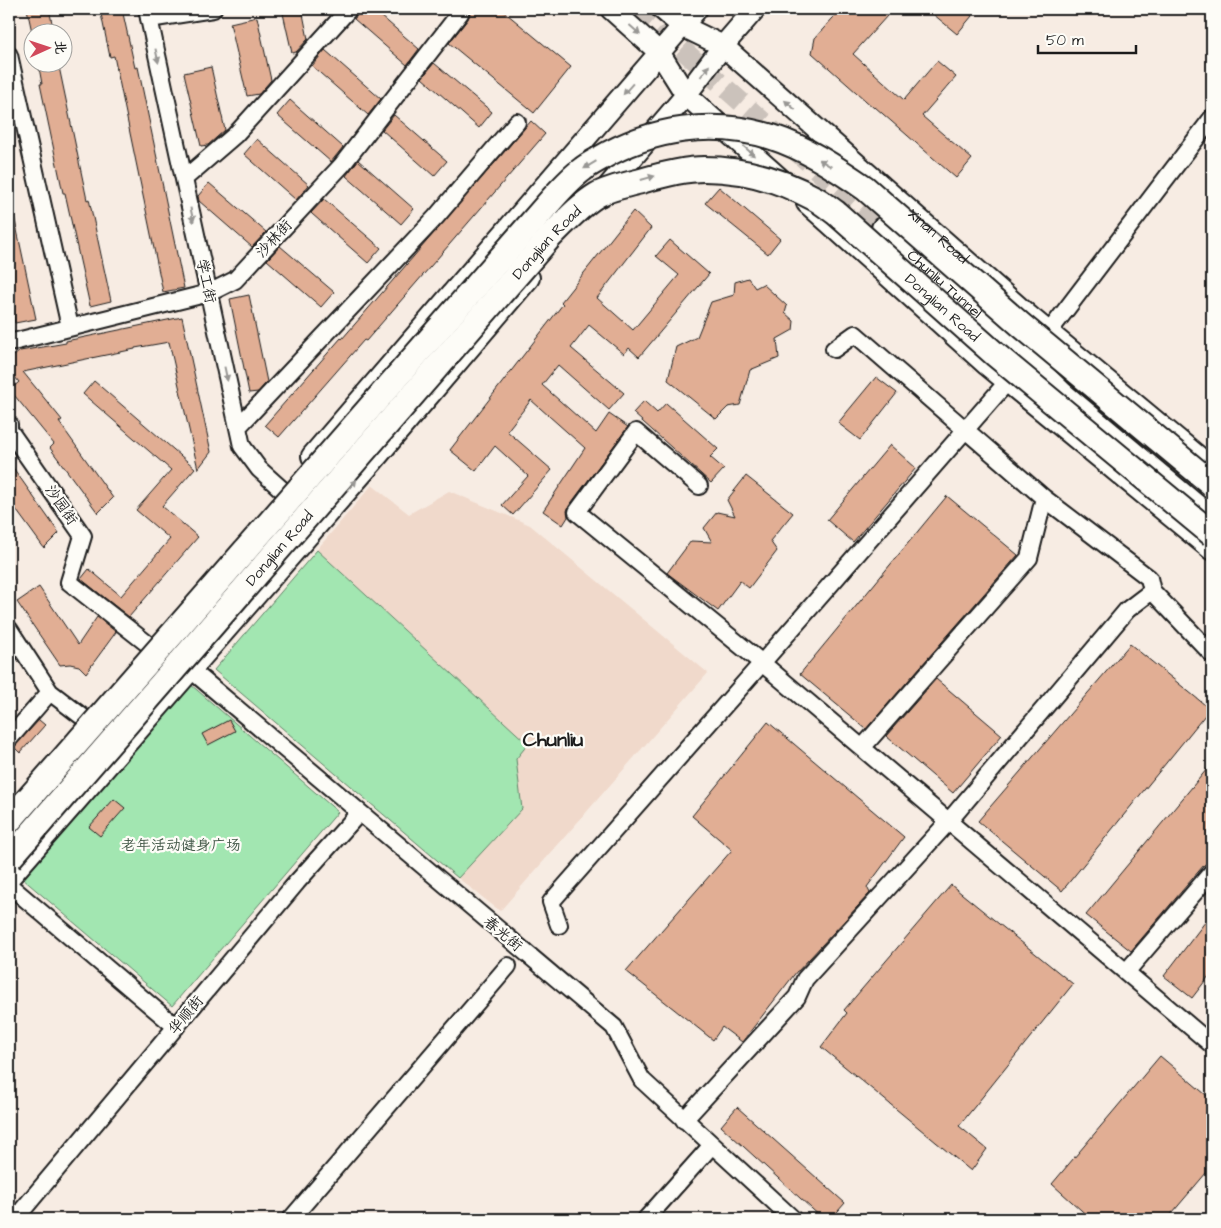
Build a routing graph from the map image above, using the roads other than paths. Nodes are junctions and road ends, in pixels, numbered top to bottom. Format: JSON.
{"nodes":[{"id":1,"x":214,"y":9,"type":"edge"},
{"id":2,"x":349,"y":9,"type":"edge"},
{"id":3,"x":611,"y":9,"type":"edge"},
{"id":4,"x":662,"y":9,"type":"edge"},
{"id":5,"x":697,"y":9,"type":"edge"},
{"id":6,"x":755,"y":9,"type":"edge"},
{"id":7,"x":460,"y":13,"type":"dead end"},
{"id":8,"x":148,"y":14,"type":"edge"},
{"id":9,"x":682,"y":26,"type":"junction"},
{"id":10,"x":723,"y":46,"type":"junction"},
{"id":11,"x":660,"y":52,"type":"junction"},
{"id":12,"x":9,"y":55,"type":"edge"},
{"id":13,"x":686,"y":95,"type":"junction"},
{"id":14,"x":1212,"y":118,"type":"edge"},
{"id":15,"x":517,"y":122,"type":"dead end"},
{"id":16,"x":184,"y":178,"type":"junction"},
{"id":17,"x":882,"y":228,"type":"tunnel mouth"},
{"id":18,"x":209,"y":294,"type":"junction"},
{"id":19,"x":70,"y":328,"type":"junction"},
{"id":20,"x":1049,"y":332,"type":"junction"},
{"id":21,"x":9,"y":343,"type":"edge"},
{"id":22,"x":834,"y":349,"type":"dead end"},
{"id":23,"x":1008,"y":381,"type":"junction"},
{"id":24,"x":1067,"y":388,"type":"junction"},
{"id":25,"x":1127,"y":397,"type":"junction"},
{"id":26,"x":9,"y":424,"type":"edge"},
{"id":27,"x":238,"y":427,"type":"junction"},
{"id":28,"x":965,"y":430,"type":"junction"},
{"id":29,"x":1212,"y":468,"type":"edge"},
{"id":30,"x":1212,"y":484,"type":"edge"},
{"id":31,"x":699,"y":486,"type":"dead end"},
{"id":32,"x":1178,"y":489,"type":"junction"},
{"id":33,"x":283,"y":490,"type":"junction"},
{"id":34,"x":1044,"y":498,"type":"junction"},
{"id":35,"x":1212,"y":501,"type":"edge"},
{"id":36,"x":1212,"y":518,"type":"edge"},
{"id":37,"x":318,"y":524,"type":"junction"},
{"id":38,"x":1204,"y":539,"type":"edge"},
{"id":39,"x":1152,"y":591,"type":"junction"},
{"id":40,"x":9,"y":629,"type":"edge"},
{"id":41,"x":149,"y":644,"type":"junction"},
{"id":42,"x":1212,"y":654,"type":"edge"},
{"id":43,"x":762,"y":664,"type":"junction"},
{"id":44,"x":190,"y":669,"type":"junction"},
{"id":45,"x":50,"y":692,"type":"junction"},
{"id":46,"x":84,"y":718,"type":"junction"},
{"id":47,"x":9,"y":739,"type":"edge"},
{"id":48,"x":862,"y":748,"type":"junction"},
{"id":49,"x":9,"y":804,"type":"edge"},
{"id":50,"x":359,"y":813,"type":"junction"},
{"id":51,"x":9,"y":821,"type":"edge"},
{"id":52,"x":949,"y":821,"type":"junction"},
{"id":53,"x":9,"y":859,"type":"edge"},
{"id":54,"x":1212,"y":872,"type":"edge"},
{"id":55,"x":9,"y":878,"type":"edge"},
{"id":56,"x":9,"y":885,"type":"edge"},
{"id":57,"x":559,"y":925,"type":"dead end"},
{"id":58,"x":508,"y":966,"type":"dead end"},
{"id":59,"x":1127,"y":971,"type":"junction"},
{"id":60,"x":176,"y":1027,"type":"junction"},
{"id":61,"x":1212,"y":1045,"type":"edge"},
{"id":62,"x":684,"y":1120,"type":"junction"},
{"id":63,"x":712,"y":1145,"type":"junction"},
{"id":64,"x":15,"y":1219,"type":"edge"},
{"id":65,"x":291,"y":1219,"type":"edge"},
{"id":66,"x":646,"y":1219,"type":"edge"},
{"id":67,"x":792,"y":1219,"type":"edge"}],
"edges":[{"from":1,"to":8,"type":"street"},
{"from":2,"to":16,"type":"street"},
{"from":3,"to":11,"type":"main road","one_way":true},
{"from":4,"to":9,"type":"main road","name":"Xinan Road"},
{"from":5,"to":9,"type":"main road"},
{"from":6,"to":10,"type":"main road"},
{"from":7,"to":18,"type":"street","name":"沙林街"},
{"from":8,"to":16,"type":"street","name":"学工街","one_way":true},
{"from":9,"to":10,"type":"main road","name":"Xinan Road"},
{"from":9,"to":11,"type":"main road"},
{"from":13,"to":10,"type":"main road","one_way":true},
{"from":20,"to":10,"type":"main road","name":"Xinan Road","one_way":true},
{"from":11,"to":13,"type":"main road"},
{"from":11,"to":33,"type":"main road","one_way":true},
{"from":12,"to":19,"type":"street"},
{"from":13,"to":23,"type":"main road","one_way":true},
{"from":37,"to":13,"type":"main road","one_way":true},
{"from":14,"to":20,"type":"street"},
{"from":15,"to":27,"type":"street"},
{"from":16,"to":18,"type":"street","name":"学工街","one_way":true},
{"from":17,"to":24,"type":"main road","name":"Chunliu Tunnel"},
{"from":18,"to":19,"type":"street","name":"沙林街"},
{"from":18,"to":27,"type":"street","name":"学工街","one_way":true},
{"from":19,"to":21,"type":"street","name":"沙林街"},
{"from":20,"to":24,"type":"main road"},
{"from":20,"to":25,"type":"main road","name":"Xinan Road"},
{"from":22,"to":28,"type":"street"},
{"from":23,"to":24,"type":"main road"},
{"from":23,"to":28,"type":"street"},
{"from":23,"to":38,"type":"main road"},
{"from":24,"to":25,"type":"main road"},
{"from":24,"to":32,"type":"main road"},
{"from":24,"to":35,"type":"main road"},
{"from":25,"to":29,"type":"main road","name":"Xinan Road"},
{"from":26,"to":41,"type":"street","name":"沙园街"},
{"from":27,"to":33,"type":"street","name":"学工街"},
{"from":28,"to":34,"type":"street"},
{"from":28,"to":43,"type":"street"},
{"from":30,"to":51,"type":"highway","name":"Donglian Road","one_way":true,"bridge":true},
{"from":31,"to":43,"type":"street"},
{"from":32,"to":36,"type":"main road"},
{"from":32,"to":38,"type":"main road"},
{"from":33,"to":37,"type":"street","name":"学工街"},
{"from":33,"to":41,"type":"main road"},
{"from":34,"to":39,"type":"street"},
{"from":34,"to":48,"type":"street"},
{"from":37,"to":44,"type":"main road"},
{"from":53,"to":38,"type":"highway","name":"Donglian Road","one_way":true,"bridge":true},
{"from":39,"to":42,"type":"street"},
{"from":39,"to":52,"type":"street"},
{"from":40,"to":45,"type":"street"},
{"from":41,"to":46,"type":"main road"},
{"from":43,"to":48,"type":"street"},
{"from":43,"to":57,"type":"street"},
{"from":44,"to":50,"type":"street","name":"春光街"},
{"from":44,"to":55,"type":"main road"},
{"from":45,"to":46,"type":"street"},
{"from":45,"to":47,"type":"street"},
{"from":46,"to":49,"type":"main road"},
{"from":48,"to":52,"type":"street"},
{"from":50,"to":60,"type":"street","name":"华顺街"},
{"from":50,"to":62,"type":"street","name":"春光街"},
{"from":52,"to":59,"type":"street"},
{"from":52,"to":62,"type":"street"},
{"from":54,"to":59,"type":"street"},
{"from":56,"to":60,"type":"street"},
{"from":58,"to":65,"type":"street"},
{"from":59,"to":61,"type":"street"},
{"from":60,"to":64,"type":"street","name":"华顺街"},
{"from":62,"to":63,"type":"street","name":"春光街"},
{"from":63,"to":66,"type":"street"},
{"from":63,"to":67,"type":"street","name":"春光街"}]}
